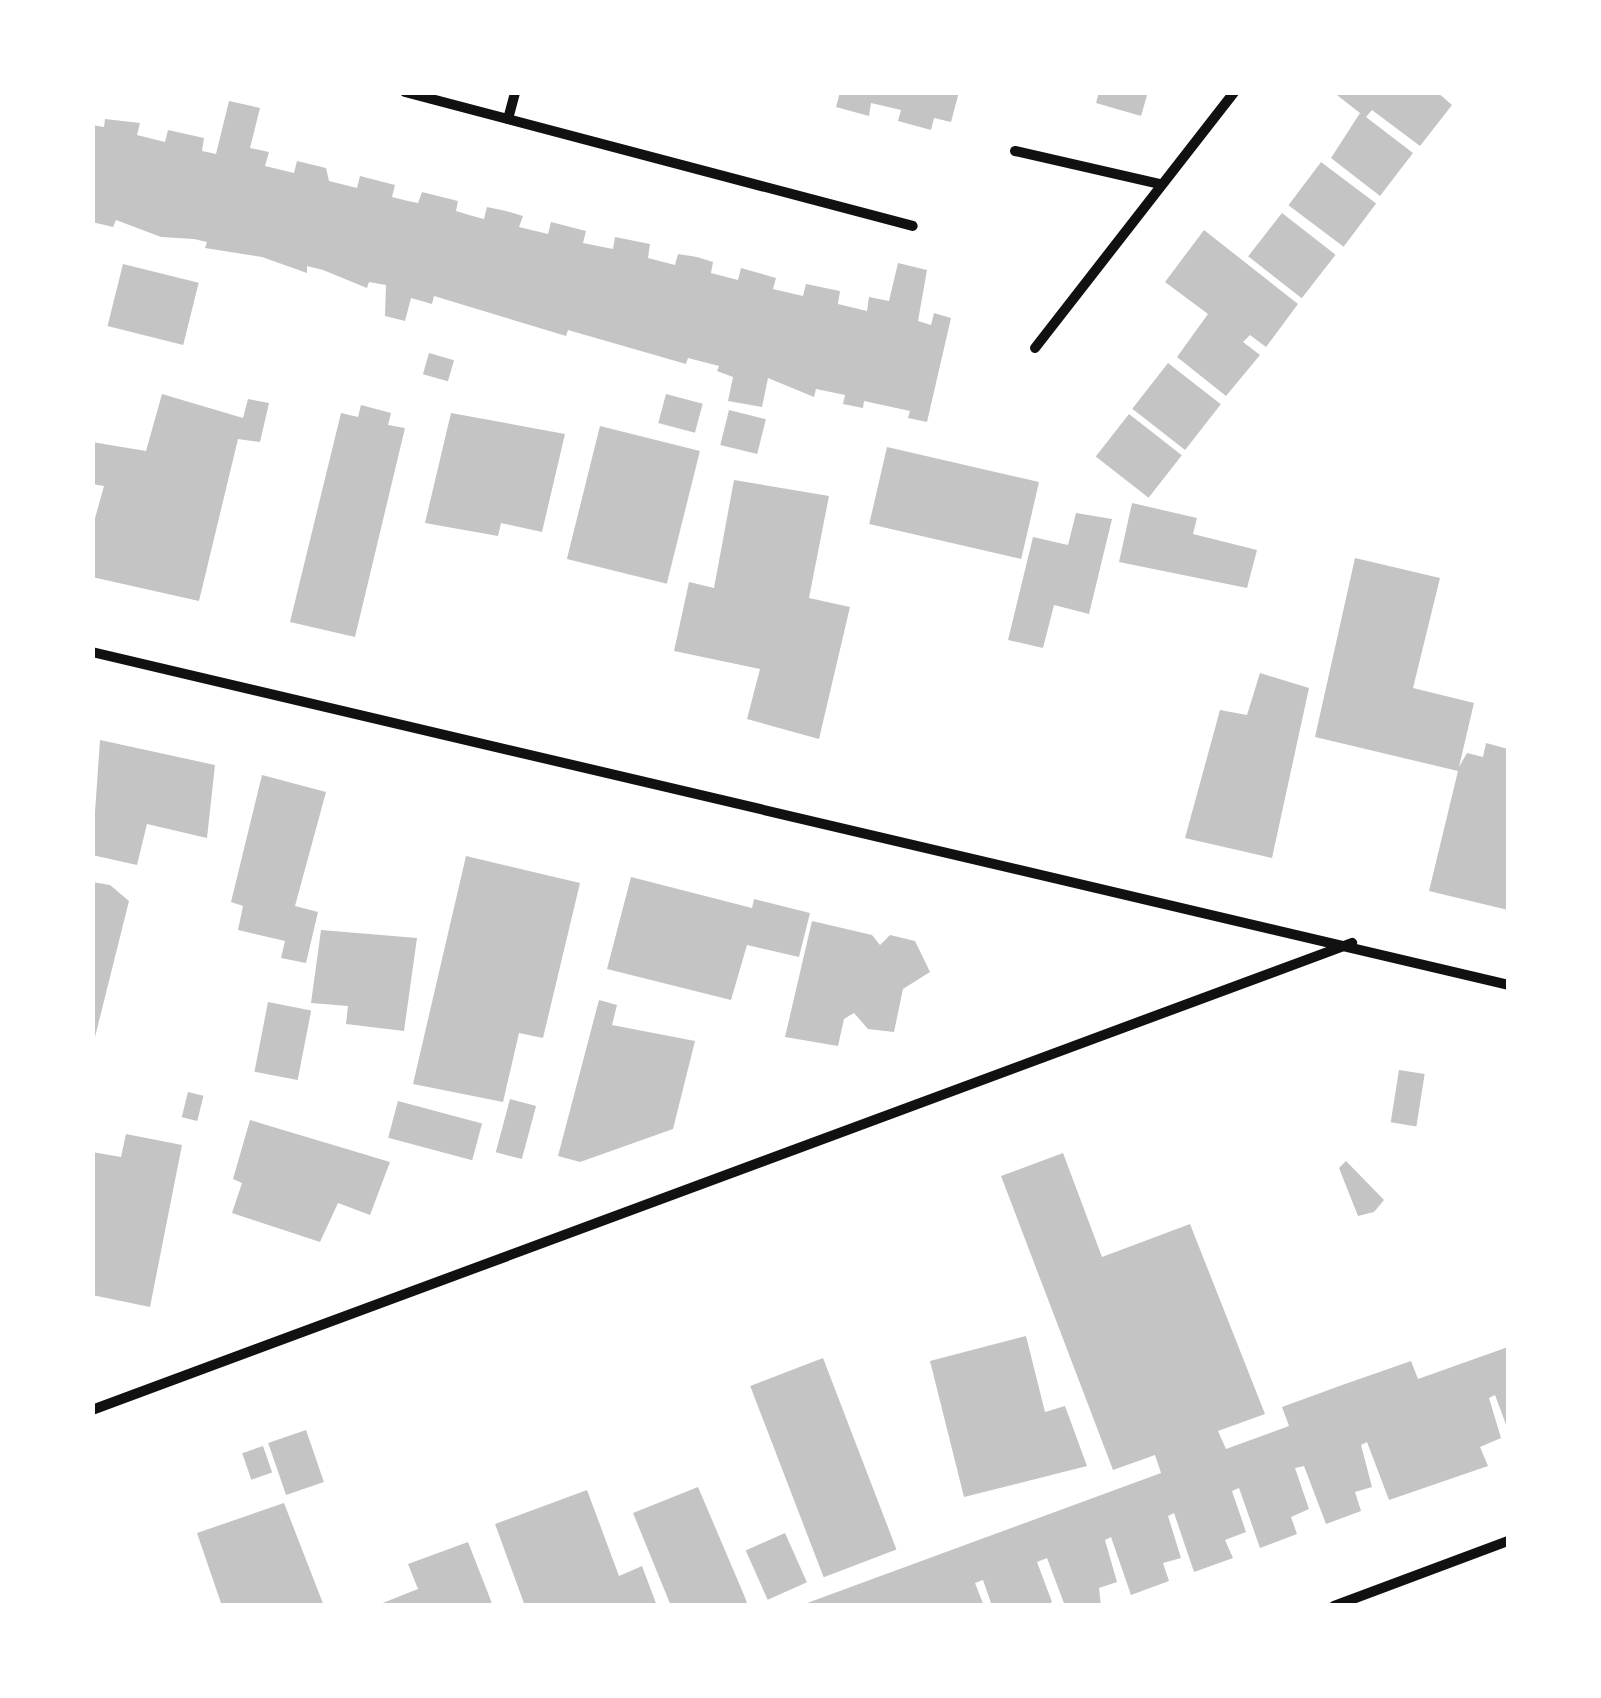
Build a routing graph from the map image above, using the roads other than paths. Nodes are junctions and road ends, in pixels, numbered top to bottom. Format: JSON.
{"nodes":[{"id":1,"x":406,"y":92,"type":"edge"},
{"id":2,"x":514,"y":92,"type":"edge"},
{"id":3,"x":1234,"y":92,"type":"edge"},
{"id":4,"x":508,"y":118,"type":"junction"},
{"id":5,"x":1015,"y":151,"type":"dead end"},
{"id":6,"x":1160,"y":184,"type":"junction"},
{"id":7,"x":913,"y":226,"type":"dead end"},
{"id":8,"x":1035,"y":348,"type":"dead end"},
{"id":9,"x":92,"y":652,"type":"edge"},
{"id":10,"x":1352,"y":943,"type":"junction"},
{"id":11,"x":1508,"y":985,"type":"edge"},
{"id":12,"x":92,"y":1410,"type":"edge"},
{"id":13,"x":1508,"y":1541,"type":"edge"},
{"id":14,"x":1334,"y":1606,"type":"edge"}],
"edges":[{"from":1,"to":4,"type":"street"},
{"from":2,"to":4,"type":"street"},
{"from":3,"to":6,"type":"street"},
{"from":4,"to":7,"type":"street"},
{"from":5,"to":6,"type":"street"},
{"from":6,"to":8,"type":"street"},
{"from":9,"to":10,"type":"street"},
{"from":10,"to":11,"type":"street"},
{"from":10,"to":12,"type":"street"},
{"from":13,"to":14,"type":"street"}]}
